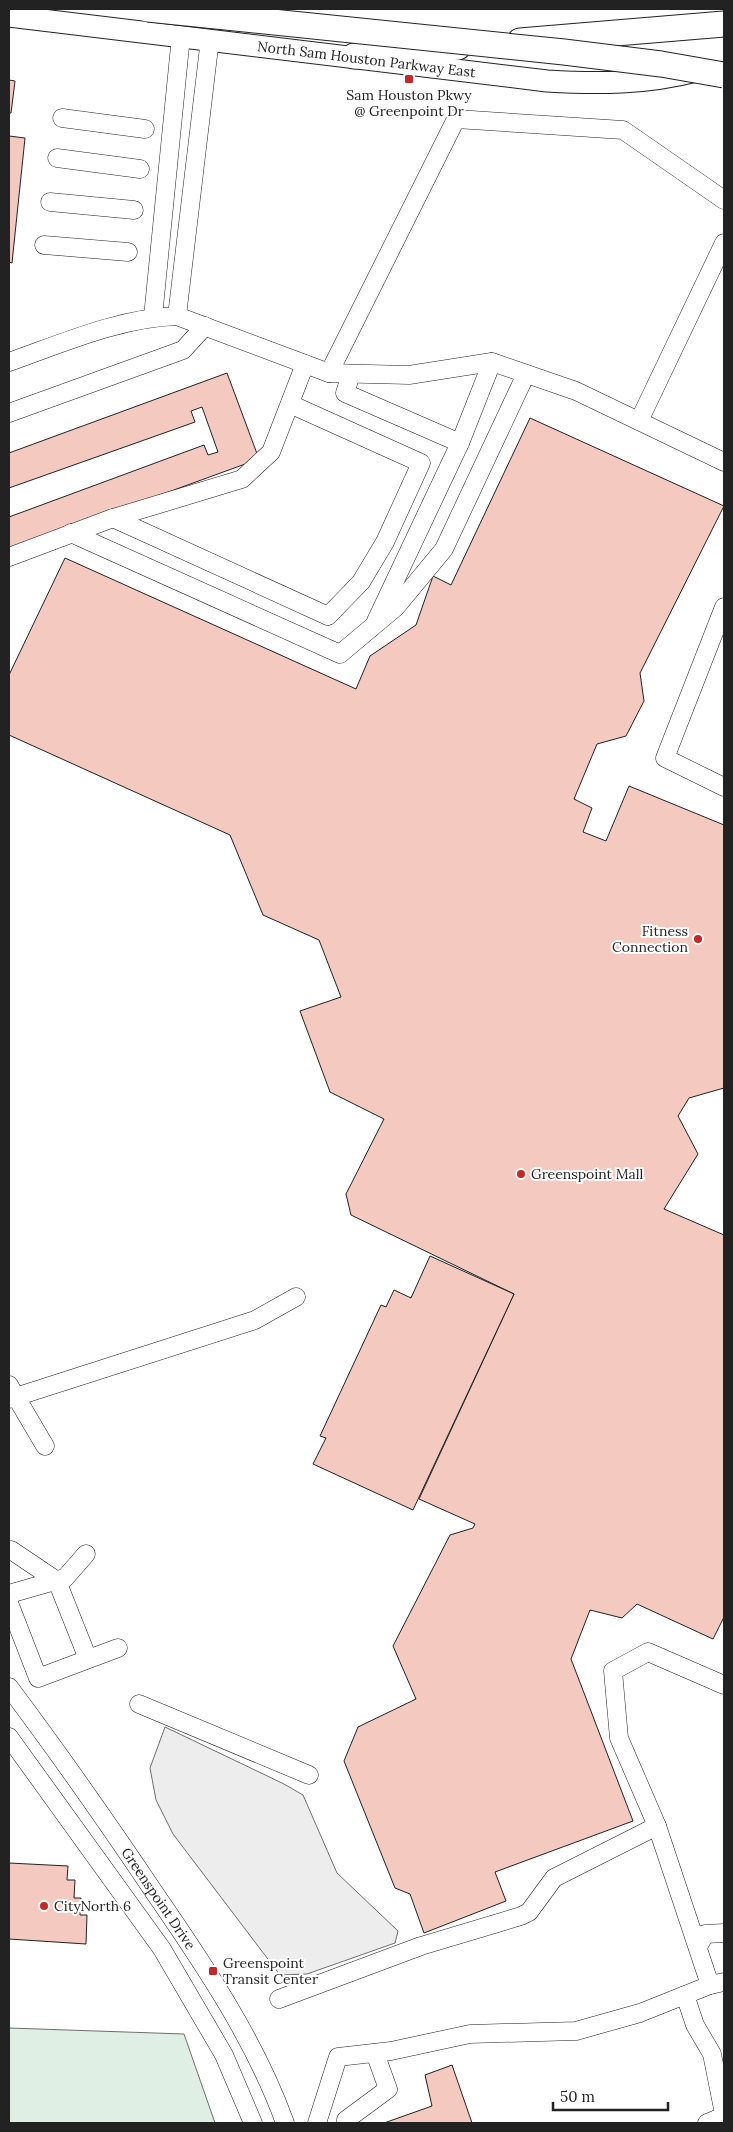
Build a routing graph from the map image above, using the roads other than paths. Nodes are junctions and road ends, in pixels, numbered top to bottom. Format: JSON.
{"nodes":[{"id":1,"x":148,"y":9,"type":"edge"},
{"id":2,"x":9,"y":16,"type":"edge"},
{"id":3,"x":724,"y":24,"type":"edge"},
{"id":4,"x":181,"y":36,"type":"junction"},
{"id":5,"x":210,"y":39,"type":"junction"},
{"id":6,"x":354,"y":56,"type":"junction"},
{"id":7,"x":724,"y":64,"type":"edge"},
{"id":8,"x":724,"y":75,"type":"edge"},
{"id":9,"x":62,"y":118,"type":"dead end"},
{"id":10,"x":145,"y":129,"type":"dead end"},
{"id":11,"x":57,"y":158,"type":"dead end"},
{"id":12,"x":140,"y":169,"type":"dead end"},
{"id":13,"x":724,"y":200,"type":"edge"},
{"id":14,"x":50,"y":202,"type":"dead end"},
{"id":15,"x":134,"y":210,"type":"dead end"},
{"id":16,"x":724,"y":243,"type":"edge"},
{"id":17,"x":44,"y":245,"type":"dead end"},
{"id":18,"x":128,"y":252,"type":"dead end"},
{"id":19,"x":177,"y":316,"type":"junction"},
{"id":20,"x":153,"y":317,"type":"junction"},
{"id":21,"x":204,"y":326,"type":"junction"},
{"id":22,"x":9,"y":362,"type":"edge"},
{"id":23,"x":492,"y":362,"type":"junction"},
{"id":24,"x":305,"y":364,"type":"junction"},
{"id":25,"x":328,"y":373,"type":"junction"},
{"id":26,"x":351,"y":374,"type":"junction"},
{"id":27,"x":526,"y":374,"type":"junction"},
{"id":28,"x":290,"y":404,"type":"junction"},
{"id":29,"x":9,"y":413,"type":"edge"},
{"id":30,"x":639,"y":421,"type":"junction"},
{"id":31,"x":460,"y":443,"type":"junction"},
{"id":32,"x":724,"y":462,"type":"edge"},
{"id":33,"x":113,"y":518,"type":"junction"},
{"id":34,"x":71,"y":533,"type":"junction"},
{"id":35,"x":9,"y":557,"type":"edge"},
{"id":36,"x":724,"y":607,"type":"edge"},
{"id":37,"x":374,"y":626,"type":"junction"},
{"id":38,"x":724,"y":787,"type":"edge"},
{"id":39,"x":296,"y":1297,"type":"dead end"},
{"id":40,"x":11,"y":1393,"type":"edge"},
{"id":41,"x":45,"y":1446,"type":"dead end"},
{"id":42,"x":11,"y":1550,"type":"dead end"},
{"id":43,"x":86,"y":1554,"type":"dead end"},
{"id":44,"x":57,"y":1581,"type":"junction"},
{"id":45,"x":9,"y":1594,"type":"edge"},
{"id":46,"x":9,"y":1603,"type":"edge"},
{"id":47,"x":118,"y":1648,"type":"dead end"},
{"id":48,"x":88,"y":1659,"type":"junction"},
{"id":49,"x":724,"y":1685,"type":"edge"},
{"id":50,"x":9,"y":1687,"type":"edge"},
{"id":51,"x":139,"y":1704,"type":"dead end"},
{"id":52,"x":9,"y":1737,"type":"edge"},
{"id":53,"x":309,"y":1775,"type":"dead end"},
{"id":54,"x":657,"y":1826,"type":"junction"},
{"id":55,"x":724,"y":1933,"type":"edge"},
{"id":56,"x":698,"y":1947,"type":"junction"},
{"id":57,"x":717,"y":1983,"type":"edge"},
{"id":58,"x":685,"y":1995,"type":"junction"},
{"id":59,"x":278,"y":1999,"type":"dead end"},
{"id":60,"x":375,"y":2053,"type":"junction"},
{"id":61,"x":724,"y":2115,"type":"edge"},
{"id":62,"x":253,"y":2123,"type":"edge"},
{"id":63,"x":285,"y":2123,"type":"edge"},
{"id":64,"x":317,"y":2123,"type":"edge"},
{"id":65,"x":346,"y":2123,"type":"edge"},
{"id":66,"x":707,"y":2123,"type":"edge"}],
"edges":[{"from":1,"to":8,"type":"highway","bridge":true},
{"from":2,"to":4,"type":"main road","name":"North Sam Houston Parkway East"},
{"from":3,"to":6,"type":"highway"},
{"from":4,"to":5,"type":"main road","name":"North Sam Houston Parkway East"},
{"from":4,"to":20,"type":"street"},
{"from":5,"to":6,"type":"main road","name":"North Sam Houston Parkway East"},
{"from":5,"to":19,"type":"street"},
{"from":6,"to":7,"type":"main road","name":"North Sam Houston Parkway East"},
{"from":9,"to":10,"type":"street"},
{"from":11,"to":12,"type":"street"},
{"from":13,"to":25,"type":"street"},
{"from":14,"to":15,"type":"street"},
{"from":16,"to":30,"type":"street"},
{"from":17,"to":18,"type":"street"},
{"from":19,"to":20,"type":"street"},
{"from":19,"to":21,"type":"street"},
{"from":20,"to":22,"type":"street"},
{"from":21,"to":24,"type":"street"},
{"from":21,"to":29,"type":"street"},
{"from":23,"to":26,"type":"street"},
{"from":23,"to":27,"type":"street"},
{"from":23,"to":31,"type":"street"},
{"from":24,"to":25,"type":"street"},
{"from":24,"to":28,"type":"street"},
{"from":25,"to":26,"type":"street"},
{"from":26,"to":31,"type":"street"},
{"from":27,"to":30,"type":"street"},
{"from":27,"to":37,"type":"street"},
{"from":28,"to":33,"type":"street"},
{"from":28,"to":33,"type":"street"},
{"from":30,"to":32,"type":"street"},
{"from":31,"to":37,"type":"street"},
{"from":33,"to":34,"type":"street"},
{"from":34,"to":35,"type":"street"},
{"from":34,"to":37,"type":"street"},
{"from":36,"to":38,"type":"street"},
{"from":39,"to":40,"type":"street"},
{"from":40,"to":41,"type":"street"},
{"from":42,"to":44,"type":"street"},
{"from":43,"to":44,"type":"street"},
{"from":44,"to":45,"type":"street"},
{"from":44,"to":48,"type":"street"},
{"from":46,"to":48,"type":"street"},
{"from":47,"to":48,"type":"street"},
{"from":49,"to":54,"type":"street"},
{"from":50,"to":63,"type":"street","name":"Greenspoint Drive"},
{"from":51,"to":53,"type":"street"},
{"from":52,"to":62,"type":"street","name":"Greenspoint Drive"},
{"from":54,"to":56,"type":"street"},
{"from":54,"to":59,"type":"street"},
{"from":55,"to":56,"type":"street"},
{"from":56,"to":57,"type":"street"},
{"from":57,"to":58,"type":"street"},
{"from":58,"to":60,"type":"street"},
{"from":58,"to":61,"type":"street"},
{"from":60,"to":64,"type":"street"},
{"from":60,"to":65,"type":"street"},
{"from":61,"to":66,"type":"street"}]}
